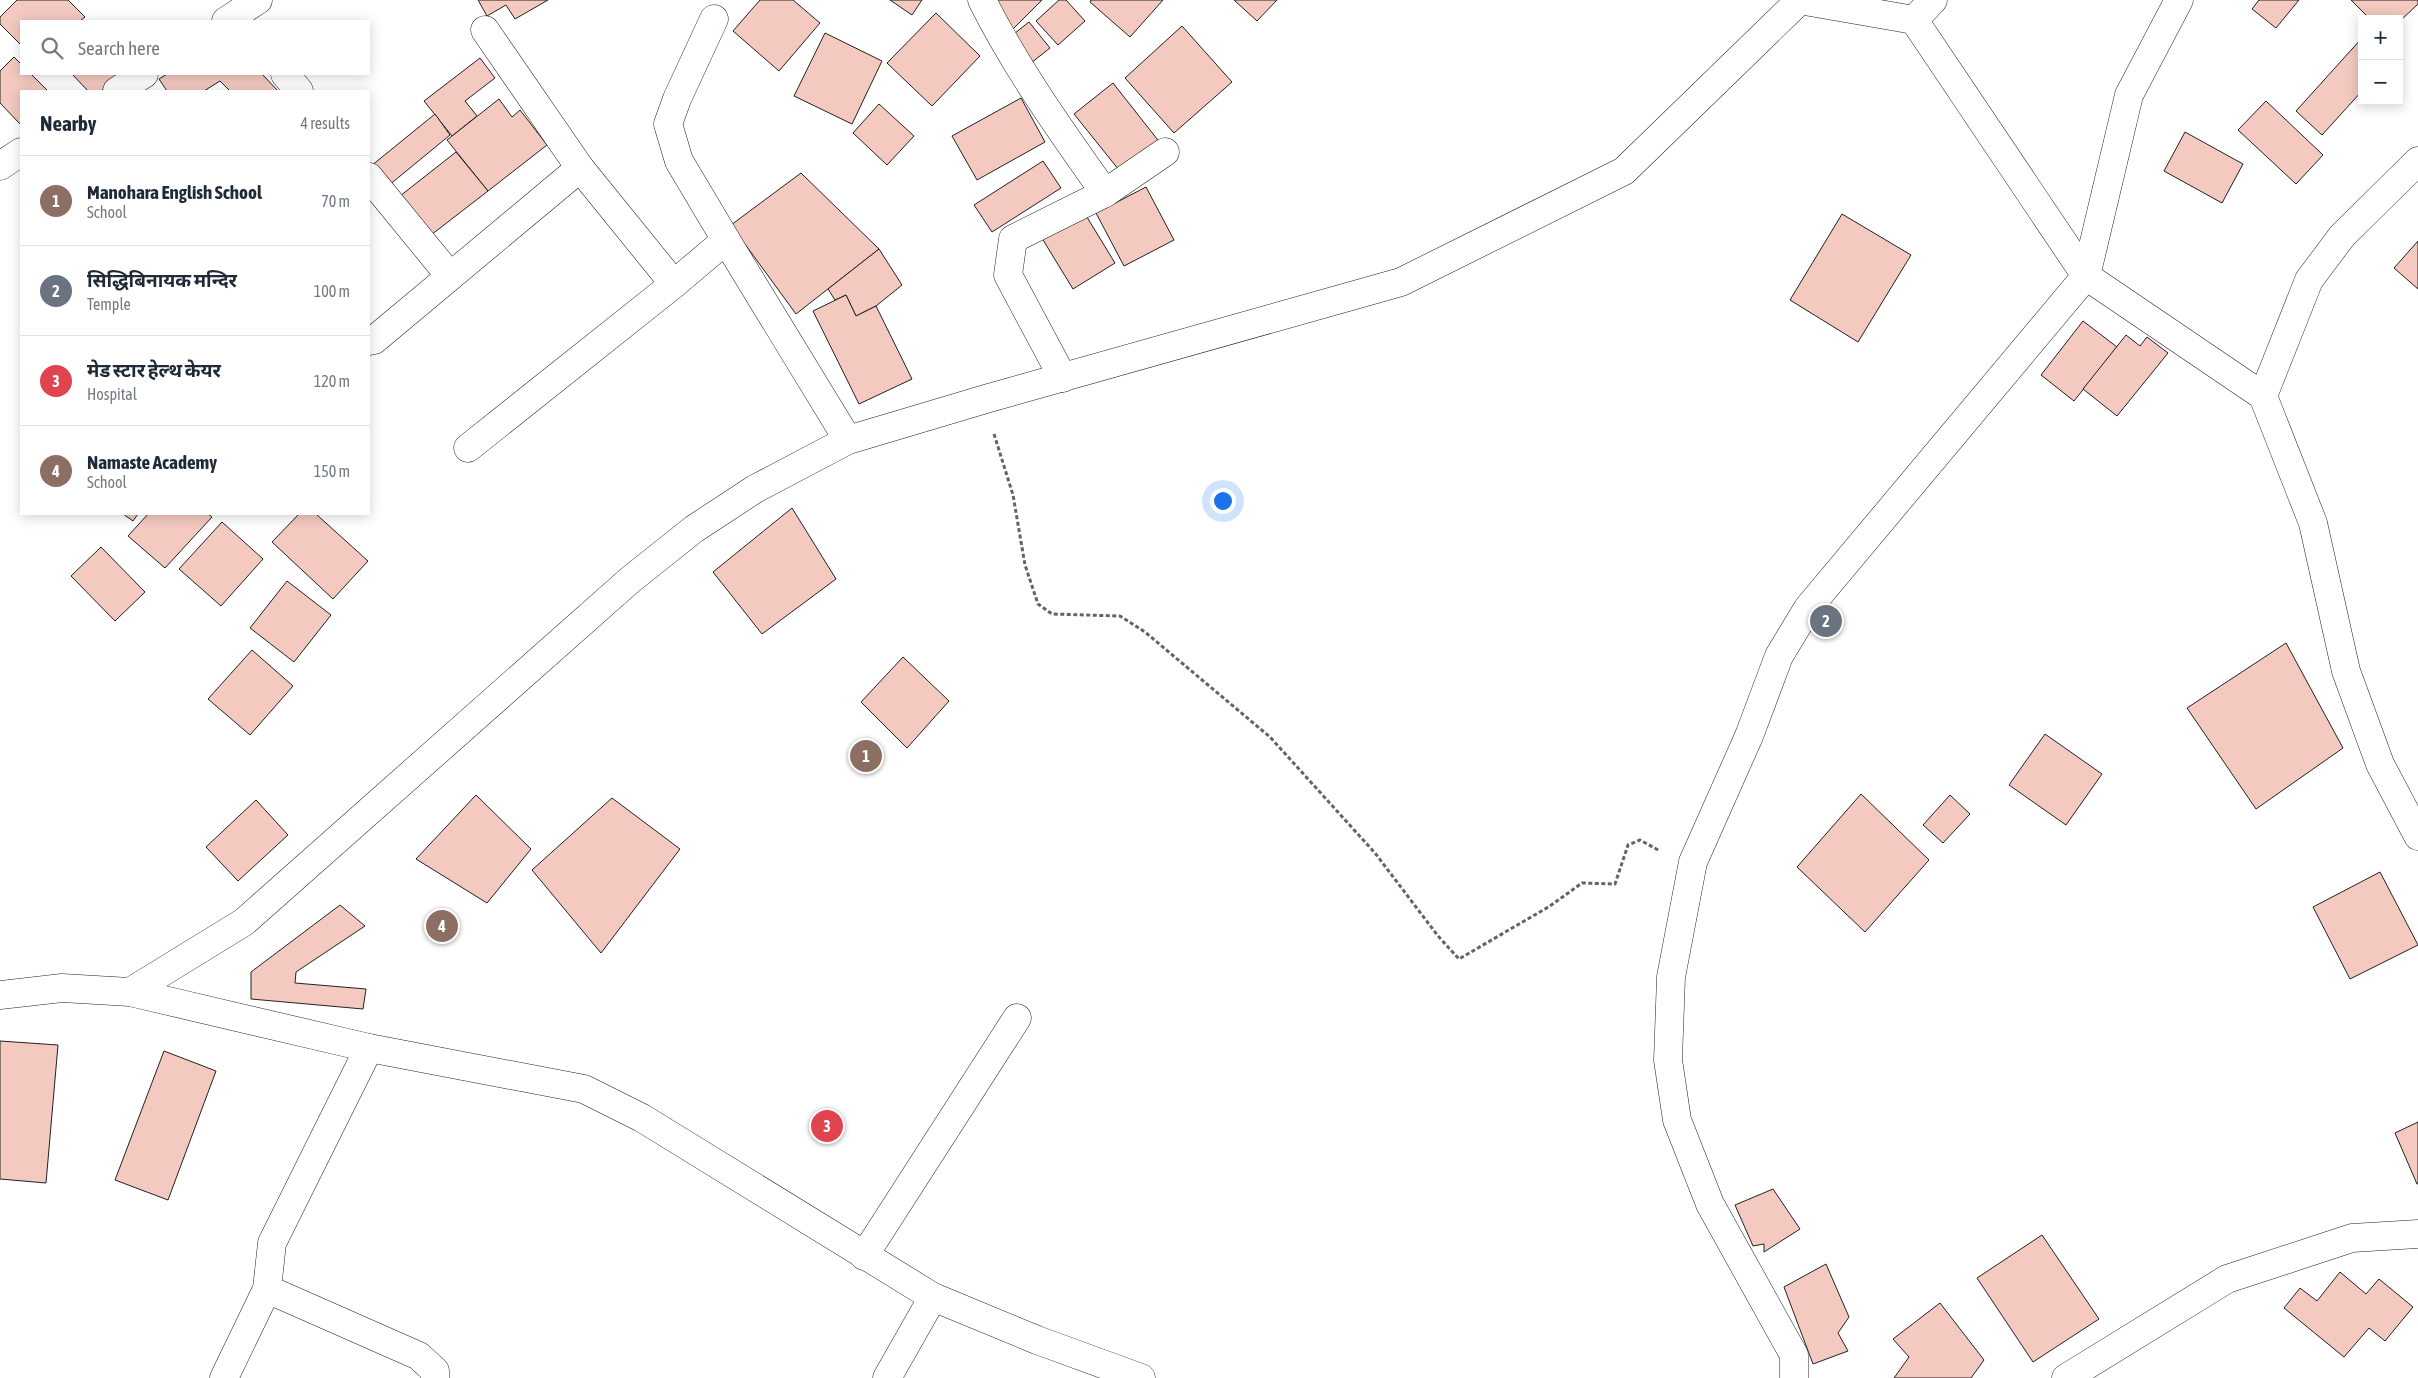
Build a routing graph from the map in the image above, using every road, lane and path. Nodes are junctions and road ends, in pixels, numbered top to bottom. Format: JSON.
{"nodes":[{"id":1,"x":982,"y":0,"type":"edge"},
{"id":2,"x":1799,"y":0,"type":"edge"},
{"id":3,"x":1933,"y":0,"type":"edge"},
{"id":4,"x":2179,"y":0,"type":"edge"},
{"id":5,"x":714,"y":19,"type":"dead end"},
{"id":6,"x":1914,"y":20,"type":"junction"},
{"id":7,"x":485,"y":30,"type":"dead end"},
{"id":8,"x":142,"y":75,"type":"edge"},
{"id":9,"x":286,"y":75,"type":"edge"},
{"id":10,"x":119,"y":90,"type":"edge"},
{"id":11,"x":298,"y":90,"type":"edge"},
{"id":12,"x":1165,"y":152,"type":"dead end"},
{"id":13,"x":20,"y":153,"type":"edge"},
{"id":14,"x":2418,"y":161,"type":"edge"},
{"id":15,"x":0,"y":166,"type":"edge"},
{"id":16,"x":580,"y":168,"type":"junction"},
{"id":17,"x":370,"y":178,"type":"edge"},
{"id":18,"x":1105,"y":193,"type":"junction"},
{"id":19,"x":726,"y":240,"type":"junction"},
{"id":20,"x":450,"y":276,"type":"junction"},
{"id":21,"x":2086,"y":276,"type":"junction"},
{"id":22,"x":674,"y":284,"type":"junction"},
{"id":23,"x":370,"y":341,"type":"edge"},
{"id":24,"x":1063,"y":378,"type":"junction"},
{"id":25,"x":2263,"y":396,"type":"junction"},
{"id":26,"x":989,"y":398,"type":"junction"},
{"id":27,"x":848,"y":440,"type":"junction"},
{"id":28,"x":468,"y":448,"type":"dead end"},
{"id":29,"x":2418,"y":836,"type":"edge"},
{"id":30,"x":1693,"y":862,"type":"junction"},
{"id":31,"x":130,"y":992,"type":"junction"},
{"id":32,"x":0,"y":995,"type":"edge"},
{"id":33,"x":1017,"y":1018,"type":"dead end"},
{"id":34,"x":370,"y":1048,"type":"junction"},
{"id":35,"x":2418,"y":1234,"type":"edge"},
{"id":36,"x":864,"y":1256,"type":"junction"},
{"id":37,"x":267,"y":1289,"type":"junction"},
{"id":38,"x":933,"y":1297,"type":"junction"},
{"id":39,"x":224,"y":1378,"type":"edge"},
{"id":40,"x":435,"y":1378,"type":"edge"},
{"id":41,"x":887,"y":1378,"type":"edge"},
{"id":42,"x":1141,"y":1378,"type":"edge"},
{"id":43,"x":1794,"y":1378,"type":"edge"},
{"id":44,"x":2066,"y":1378,"type":"edge"}],
"edges":[{"from":1,"to":18,"type":"street"},
{"from":2,"to":6,"type":"street"},
{"from":2,"to":24,"type":"street"},
{"from":3,"to":6,"type":"street"},
{"from":4,"to":21,"type":"street"},
{"from":5,"to":19,"type":"street"},
{"from":6,"to":21,"type":"street"},
{"from":7,"to":16,"type":"street"},
{"from":8,"to":10,"type":"street"},
{"from":9,"to":11,"type":"street"},
{"from":12,"to":18,"type":"street"},
{"from":13,"to":15,"type":"street"},
{"from":14,"to":25,"type":"street"},
{"from":16,"to":20,"type":"street"},
{"from":16,"to":22,"type":"street"},
{"from":17,"to":20,"type":"street"},
{"from":18,"to":24,"type":"street"},
{"from":19,"to":22,"type":"street"},
{"from":19,"to":27,"type":"street"},
{"from":20,"to":23,"type":"street"},
{"from":21,"to":25,"type":"street"},
{"from":21,"to":30,"type":"street"},
{"from":22,"to":28,"type":"street"},
{"from":24,"to":26,"type":"street"},
{"from":25,"to":29,"type":"street"},
{"from":26,"to":27,"type":"street"},
{"from":26,"to":30,"type":"path"},
{"from":27,"to":31,"type":"street"},
{"from":30,"to":43,"type":"street"},
{"from":31,"to":32,"type":"street"},
{"from":31,"to":34,"type":"street"},
{"from":33,"to":36,"type":"street"},
{"from":34,"to":36,"type":"street"},
{"from":34,"to":37,"type":"street"},
{"from":35,"to":44,"type":"street"},
{"from":36,"to":38,"type":"street"},
{"from":37,"to":39,"type":"street"},
{"from":37,"to":40,"type":"street"},
{"from":38,"to":41,"type":"street"},
{"from":38,"to":42,"type":"street"}]}
